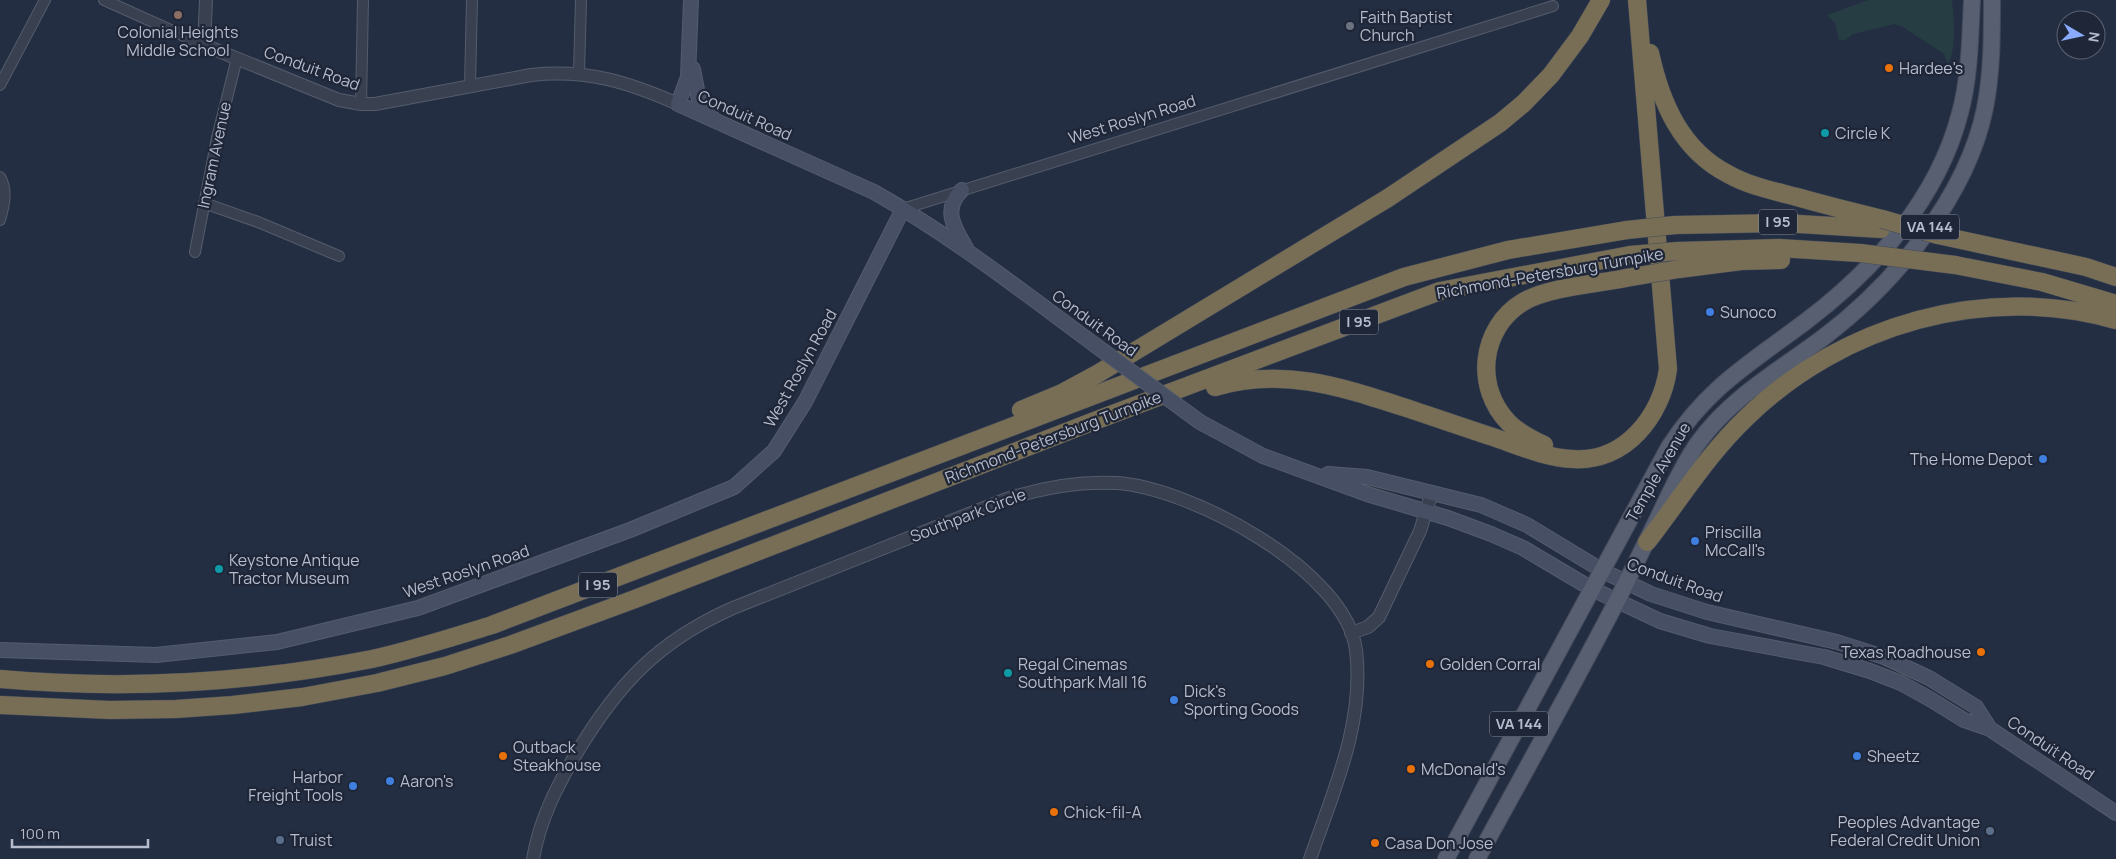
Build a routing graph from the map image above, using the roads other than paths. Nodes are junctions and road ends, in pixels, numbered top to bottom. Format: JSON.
{"nodes":[{"id":1,"x":44,"y":0,"type":"edge"},
{"id":2,"x":104,"y":0,"type":"edge"},
{"id":3,"x":206,"y":0,"type":"edge"},
{"id":4,"x":363,"y":0,"type":"edge"},
{"id":5,"x":472,"y":0,"type":"edge"},
{"id":6,"x":581,"y":0,"type":"edge"},
{"id":7,"x":691,"y":0,"type":"edge"},
{"id":8,"x":1601,"y":0,"type":"edge"},
{"id":9,"x":1628,"y":0,"type":"edge"},
{"id":10,"x":1637,"y":0,"type":"edge"},
{"id":11,"x":1643,"y":0,"type":"edge"},
{"id":12,"x":1972,"y":0,"type":"edge"},
{"id":13,"x":1992,"y":0,"type":"edge"},
{"id":14,"x":1553,"y":6,"type":"dead end"},
{"id":15,"x":690,"y":44,"type":"junction"},
{"id":16,"x":204,"y":45,"type":"junction"},
{"id":17,"x":237,"y":58,"type":"junction"},
{"id":18,"x":579,"y":73,"type":"junction"},
{"id":19,"x":0,"y":85,"type":"edge"},
{"id":20,"x":470,"y":86,"type":"junction"},
{"id":21,"x":361,"y":104,"type":"junction"},
{"id":22,"x":678,"y":104,"type":"junction"},
{"id":23,"x":716,"y":121,"type":"junction"},
{"id":24,"x":0,"y":177,"type":"edge"},
{"id":25,"x":962,"y":190,"type":"junction"},
{"id":26,"x":204,"y":203,"type":"junction"},
{"id":27,"x":903,"y":209,"type":"junction"},
{"id":28,"x":0,"y":220,"type":"edge"},
{"id":29,"x":1882,"y":224,"type":"junction"},
{"id":30,"x":195,"y":252,"type":"dead end"},
{"id":31,"x":970,"y":255,"type":"junction"},
{"id":32,"x":339,"y":256,"type":"dead end"},
{"id":33,"x":1858,"y":256,"type":"junction"},
{"id":34,"x":2116,"y":277,"type":"edge"},
{"id":35,"x":2116,"y":304,"type":"edge"},
{"id":36,"x":2116,"y":320,"type":"edge"},
{"id":37,"x":1097,"y":420,"type":"junction"},
{"id":38,"x":897,"y":470,"type":"junction"},
{"id":39,"x":1310,"y":472,"type":"junction"},
{"id":40,"x":1432,"y":492,"type":"junction"},
{"id":41,"x":1427,"y":512,"type":"junction"},
{"id":42,"x":1647,"y":542,"type":"junction"},
{"id":43,"x":1603,"y":571,"type":"junction"},
{"id":44,"x":1626,"y":583,"type":"junction"},
{"id":45,"x":1592,"y":589,"type":"junction"},
{"id":46,"x":1616,"y":601,"type":"junction"},
{"id":47,"x":1351,"y":633,"type":"junction"},
{"id":48,"x":0,"y":650,"type":"edge"},
{"id":49,"x":0,"y":679,"type":"edge"},
{"id":50,"x":0,"y":705,"type":"edge"},
{"id":51,"x":1990,"y":729,"type":"junction"},
{"id":52,"x":2116,"y":813,"type":"edge"},
{"id":53,"x":533,"y":859,"type":"edge"},
{"id":54,"x":1310,"y":859,"type":"edge"},
{"id":55,"x":1446,"y":859,"type":"edge"},
{"id":56,"x":1477,"y":859,"type":"edge"}],
"edges":[{"from":1,"to":19,"type":"street"},
{"from":2,"to":16,"type":"street","name":"Conduit Road"},
{"from":3,"to":16,"type":"street"},
{"from":4,"to":21,"type":"street"},
{"from":5,"to":20,"type":"street"},
{"from":6,"to":18,"type":"street"},
{"from":7,"to":15,"type":"main road"},
{"from":8,"to":38,"type":"highway"},
{"from":9,"to":33,"type":"highway","bridge":true},
{"from":10,"to":37,"type":"highway"},
{"from":11,"to":29,"type":"highway"},
{"from":12,"to":43,"type":"main road","name":"Temple Avenue","number":"VA 144"},
{"from":13,"to":42,"type":"main road","name":"Temple Avenue","number":"VA 144"},
{"from":14,"to":25,"type":"street","name":"West Roslyn Road"},
{"from":15,"to":22,"type":"main road"},
{"from":15,"to":23,"type":"main road"},
{"from":16,"to":17,"type":"street","name":"Conduit Road"},
{"from":17,"to":21,"type":"street","name":"Conduit Road"},
{"from":17,"to":26,"type":"street","name":"Ingram Avenue"},
{"from":18,"to":20,"type":"street","name":"Conduit Road"},
{"from":18,"to":22,"type":"street","name":"Conduit Road"},
{"from":20,"to":21,"type":"street","name":"Conduit Road"},
{"from":22,"to":23,"type":"main road","name":"Conduit Road"},
{"from":23,"to":27,"type":"main road","name":"Conduit Road"},
{"from":24,"to":28,"type":"street"},
{"from":25,"to":27,"type":"street","name":"West Roslyn Road"},
{"from":25,"to":31,"type":"main road"},
{"from":26,"to":30,"type":"street","name":"Ingram Avenue"},
{"from":26,"to":32,"type":"street"},
{"from":27,"to":31,"type":"main road","name":"Conduit Road"},
{"from":27,"to":48,"type":"main road","name":"West Roslyn Road"},
{"from":29,"to":34,"type":"highway","name":"Richmond-Petersburg Turnpike","number":"I 95","bridge":true},
{"from":29,"to":38,"type":"highway","name":"Richmond-Petersburg Turnpike","number":"I 95","bridge":true},
{"from":31,"to":39,"type":"main road","name":"Conduit Road","bridge":true},
{"from":33,"to":35,"type":"highway","name":"Richmond-Petersburg Turnpike","number":"I 95","bridge":true},
{"from":33,"to":37,"type":"highway","name":"Richmond-Petersburg Turnpike","number":"I 95","bridge":true},
{"from":36,"to":42,"type":"highway"},
{"from":37,"to":50,"type":"highway","name":"Richmond-Petersburg Turnpike","number":"I 95"},
{"from":38,"to":49,"type":"highway","name":"Richmond-Petersburg Turnpike","number":"I 95"},
{"from":39,"to":40,"type":"main road","name":"Conduit Road"},
{"from":39,"to":41,"type":"main road","name":"Conduit Road"},
{"from":40,"to":41,"type":"street"},
{"from":40,"to":43,"type":"main road","name":"Conduit Road"},
{"from":41,"to":45,"type":"main road","name":"Conduit Road"},
{"from":41,"to":47,"type":"street"},
{"from":42,"to":44,"type":"main road","name":"Temple Avenue","number":"VA 144"},
{"from":43,"to":44,"type":"main road","name":"Conduit Road"},
{"from":43,"to":45,"type":"main road","name":"Temple Avenue","number":"VA 144"},
{"from":44,"to":46,"type":"main road","name":"Temple Avenue","number":"VA 144"},
{"from":44,"to":51,"type":"main road","name":"Conduit Road"},
{"from":45,"to":46,"type":"main road","name":"Conduit Road"},
{"from":45,"to":55,"type":"main road","name":"Temple Avenue","number":"VA 144"},
{"from":46,"to":51,"type":"main road","name":"Conduit Road"},
{"from":46,"to":56,"type":"main road","name":"Temple Avenue","number":"VA 144"},
{"from":47,"to":53,"type":"street","name":"Southpark Circle"},
{"from":47,"to":54,"type":"street","name":"Southpark Circle"},
{"from":51,"to":52,"type":"main road","name":"Conduit Road"}]}
